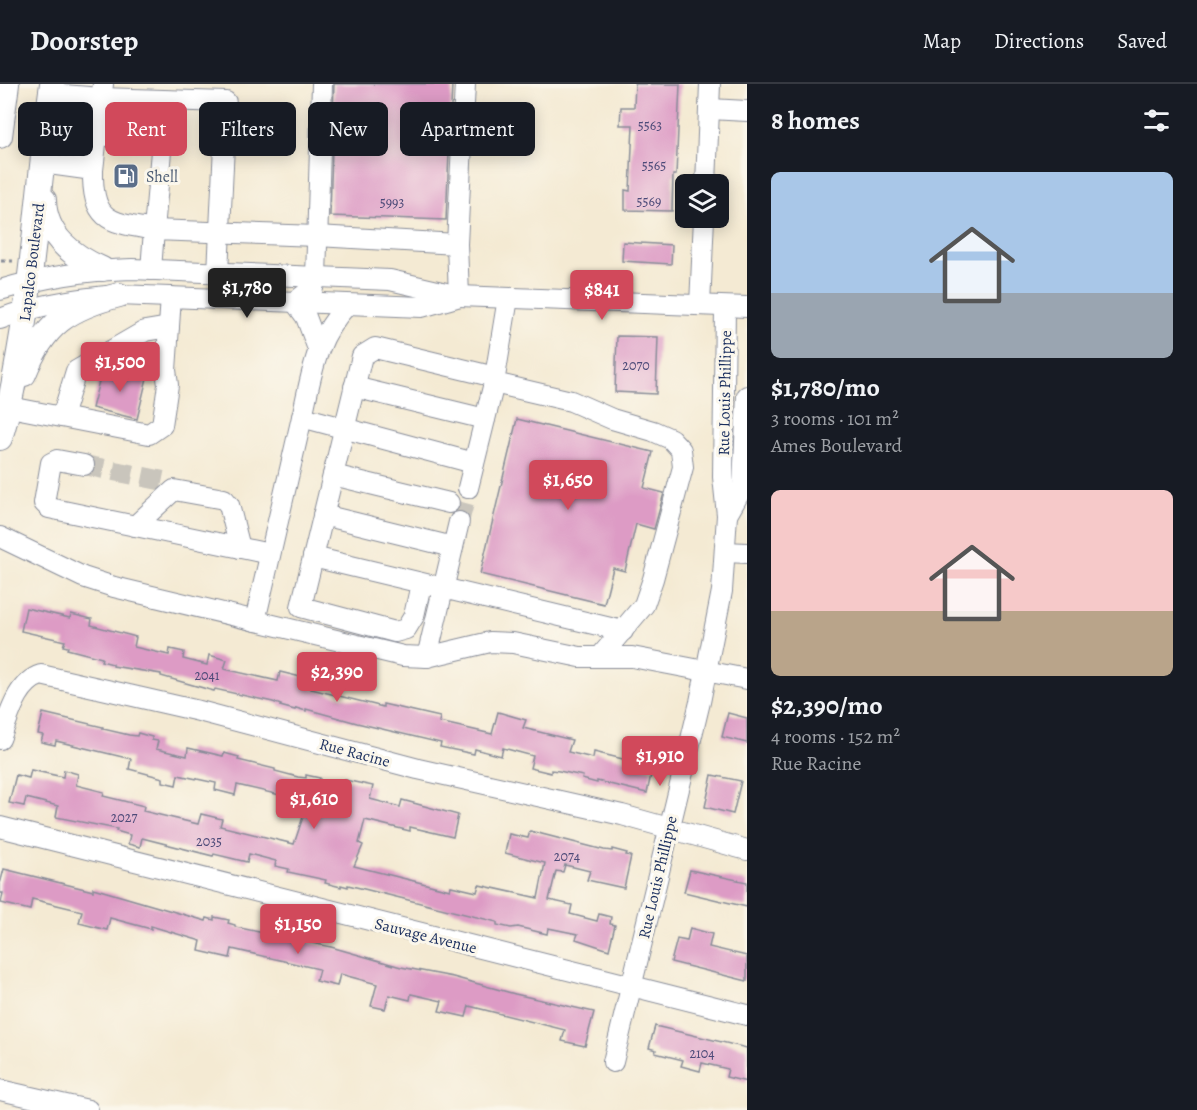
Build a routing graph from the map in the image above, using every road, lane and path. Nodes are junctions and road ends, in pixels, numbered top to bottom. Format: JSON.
{"nodes":[{"id":1,"x":7,"y":84,"type":"edge"},
{"id":2,"x":322,"y":84,"type":"edge"},
{"id":3,"x":465,"y":84,"type":"edge"},
{"id":4,"x":710,"y":84,"type":"edge"},
{"id":5,"x":51,"y":87,"type":"edge"},
{"id":6,"x":102,"y":91,"type":"edge"},
{"id":7,"x":710,"y":109,"type":"junction"},
{"id":8,"x":747,"y":111,"type":"edge"},
{"id":9,"x":97,"y":135,"type":"junction"},
{"id":10,"x":0,"y":136,"type":"edge"},
{"id":11,"x":42,"y":163,"type":"junction"},
{"id":12,"x":93,"y":170,"type":"junction"},
{"id":13,"x":707,"y":174,"type":"edge"},
{"id":14,"x":704,"y":228,"type":"edge"},
{"id":15,"x":154,"y":230,"type":"junction"},
{"id":16,"x":220,"y":233,"type":"junction"},
{"id":17,"x":316,"y":236,"type":"junction"},
{"id":18,"x":457,"y":244,"type":"junction"},
{"id":19,"x":1,"y":261,"type":"edge"},
{"id":20,"x":13,"y":261,"type":"dead end"},
{"id":21,"x":102,"y":270,"type":"junction"},
{"id":22,"x":152,"y":270,"type":"junction"},
{"id":23,"x":218,"y":273,"type":"junction"},
{"id":24,"x":316,"y":277,"type":"junction"},
{"id":25,"x":30,"y":281,"type":"junction"},
{"id":26,"x":0,"y":291,"type":"edge"},
{"id":27,"x":119,"y":295,"type":"junction"},
{"id":28,"x":459,"y":296,"type":"junction"},
{"id":29,"x":171,"y":297,"type":"junction"},
{"id":30,"x":508,"y":298,"type":"junction"},
{"id":31,"x":295,"y":302,"type":"junction"},
{"id":32,"x":347,"y":305,"type":"junction"},
{"id":33,"x":700,"y":305,"type":"junction"},
{"id":34,"x":725,"y":307,"type":"junction"},
{"id":35,"x":747,"y":308,"type":"edge"},
{"id":36,"x":26,"y":309,"type":"junction"},
{"id":37,"x":0,"y":320,"type":"edge"},
{"id":38,"x":169,"y":327,"type":"junction"},
{"id":39,"x":318,"y":349,"type":"junction"},
{"id":40,"x":494,"y":380,"type":"junction"},
{"id":41,"x":354,"y":387,"type":"junction"},
{"id":42,"x":747,"y":396,"type":"edge"},
{"id":43,"x":10,"y":407,"type":"junction"},
{"id":44,"x":62,"y":417,"type":"junction"},
{"id":45,"x":302,"y":417,"type":"junction"},
{"id":46,"x":484,"y":419,"type":"junction"},
{"id":47,"x":344,"y":427,"type":"junction"},
{"id":48,"x":0,"y":438,"type":"edge"},
{"id":49,"x":474,"y":463,"type":"junction"},
{"id":50,"x":84,"y":465,"type":"tunnel mouth"},
{"id":51,"x":333,"y":475,"type":"junction"},
{"id":52,"x":468,"y":488,"type":"tunnel mouth"},
{"id":53,"x":449,"y":503,"type":"dead end"},
{"id":54,"x":727,"y":514,"type":"junction"},
{"id":55,"x":323,"y":515,"type":"junction"},
{"id":56,"x":459,"y":522,"type":"tunnel mouth"},
{"id":57,"x":135,"y":526,"type":"junction"},
{"id":58,"x":0,"y":537,"type":"edge"},
{"id":59,"x":453,"y":547,"type":"junction"},
{"id":60,"x":240,"y":548,"type":"junction"},
{"id":61,"x":725,"y":552,"type":"junction"},
{"id":62,"x":747,"y":553,"type":"edge"},
{"id":63,"x":270,"y":554,"type":"junction"},
{"id":64,"x":313,"y":557,"type":"junction"},
{"id":65,"x":421,"y":584,"type":"junction"},
{"id":66,"x":443,"y":589,"type":"junction"},
{"id":67,"x":255,"y":621,"type":"junction"},
{"id":68,"x":623,"y":631,"type":"junction"},
{"id":69,"x":427,"y":657,"type":"junction"},
{"id":70,"x":600,"y":657,"type":"junction"},
{"id":71,"x":706,"y":671,"type":"junction"},
{"id":72,"x":747,"y":679,"type":"edge"},
{"id":73,"x":0,"y":739,"type":"edge"},
{"id":74,"x":0,"y":827,"type":"edge"},
{"id":75,"x":669,"y":830,"type":"junction"},
{"id":76,"x":747,"y":850,"type":"edge"},
{"id":77,"x":632,"y":987,"type":"junction"},
{"id":78,"x":747,"y":1015,"type":"edge"},
{"id":79,"x":614,"y":1062,"type":"dead end"},
{"id":80,"x":0,"y":1090,"type":"edge"},
{"id":81,"x":88,"y":1110,"type":"edge"}],
"edges":[{"from":1,"to":10,"type":"main road"},
{"from":2,"to":17,"type":"street"},
{"from":3,"to":18,"type":"street"},
{"from":4,"to":7,"type":"street"},
{"from":5,"to":6,"type":"street"},
{"from":5,"to":11,"type":"main road","name":"Lapalco Boulevard"},
{"from":6,"to":9,"type":"street"},
{"from":6,"to":16,"type":"street"},
{"from":7,"to":8,"type":"street"},
{"from":7,"to":13,"type":"street"},
{"from":9,"to":12,"type":"street"},
{"from":9,"to":15,"type":"street"},
{"from":11,"to":12,"type":"street"},
{"from":11,"to":21,"type":"main road"},
{"from":11,"to":25,"type":"main road","name":"Lapalco Boulevard"},
{"from":12,"to":15,"type":"street"},
{"from":14,"to":33,"type":"street"},
{"from":15,"to":16,"type":"street"},
{"from":15,"to":22,"type":"street"},
{"from":16,"to":17,"type":"street"},
{"from":16,"to":23,"type":"street"},
{"from":17,"to":18,"type":"street"},
{"from":17,"to":24,"type":"street"},
{"from":18,"to":28,"type":"street"},
{"from":19,"to":20,"type":"path"},
{"from":21,"to":22,"type":"street"},
{"from":21,"to":25,"type":"street"},
{"from":22,"to":23,"type":"street"},
{"from":23,"to":24,"type":"street"},
{"from":24,"to":28,"type":"street"},
{"from":24,"to":31,"type":"street"},
{"from":25,"to":26,"type":"street"},
{"from":25,"to":36,"type":"main road","name":"Lapalco Boulevard"},
{"from":27,"to":29,"type":"street"},
{"from":27,"to":36,"type":"street"},
{"from":27,"to":43,"type":"main road"},
{"from":28,"to":30,"type":"street"},
{"from":28,"to":32,"type":"street"},
{"from":29,"to":31,"type":"street"},
{"from":29,"to":38,"type":"street"},
{"from":30,"to":33,"type":"street"},
{"from":30,"to":40,"type":"street"},
{"from":31,"to":32,"type":"street"},
{"from":31,"to":39,"type":"street"},
{"from":32,"to":39,"type":"street"},
{"from":33,"to":34,"type":"street"},
{"from":34,"to":35,"type":"street"},
{"from":34,"to":54,"type":"street","name":"Rue Louis Phillippe"},
{"from":36,"to":37,"type":"street"},
{"from":36,"to":43,"type":"main road","name":"Lapalco Boulevard"},
{"from":38,"to":44,"type":"street"},
{"from":38,"to":44,"type":"street"},
{"from":39,"to":45,"type":"street"},
{"from":40,"to":41,"type":"street"},
{"from":40,"to":46,"type":"street"},
{"from":40,"to":68,"type":"street"},
{"from":41,"to":46,"type":"street"},
{"from":41,"to":47,"type":"street"},
{"from":42,"to":54,"type":"street","name":"Rue Louis Phillippe"},
{"from":43,"to":44,"type":"street"},
{"from":43,"to":48,"type":"main road","name":"Lapalco Boulevard"},
{"from":45,"to":47,"type":"street"},
{"from":45,"to":63,"type":"street"},
{"from":46,"to":49,"type":"street"},
{"from":47,"to":49,"type":"street"},
{"from":47,"to":51,"type":"street"},
{"from":49,"to":52,"type":"street"},
{"from":50,"to":57,"type":"street"},
{"from":51,"to":53,"type":"street"},
{"from":51,"to":55,"type":"street"},
{"from":54,"to":61,"type":"street","name":"Rue Louis Phillippe"},
{"from":55,"to":59,"type":"street"},
{"from":55,"to":64,"type":"street"},
{"from":56,"to":59,"type":"street"},
{"from":57,"to":60,"type":"street"},
{"from":57,"to":60,"type":"street"},
{"from":58,"to":67,"type":"street"},
{"from":59,"to":66,"type":"street"},
{"from":60,"to":63,"type":"street"},
{"from":61,"to":62,"type":"street"},
{"from":61,"to":71,"type":"street","name":"Rue Louis Phillippe"},
{"from":63,"to":67,"type":"street"},
{"from":64,"to":65,"type":"street"},
{"from":64,"to":65,"type":"street"},
{"from":65,"to":66,"type":"street"},
{"from":66,"to":68,"type":"street"},
{"from":66,"to":69,"type":"street"},
{"from":67,"to":69,"type":"street"},
{"from":68,"to":70,"type":"street"},
{"from":69,"to":70,"type":"street"},
{"from":70,"to":71,"type":"street"},
{"from":71,"to":72,"type":"street"},
{"from":71,"to":75,"type":"street","name":"Rue Louis Phillippe"},
{"from":73,"to":75,"type":"street","name":"Rue Racine"},
{"from":74,"to":77,"type":"street","name":"Sauvage Avenue"},
{"from":75,"to":76,"type":"street","name":"Rue Racine"},
{"from":75,"to":77,"type":"street","name":"Rue Louis Phillippe"},
{"from":77,"to":78,"type":"street","name":"Sauvage Avenue"},
{"from":77,"to":79,"type":"street","name":"Rue Louis Phillippe"},
{"from":80,"to":81,"type":"street"}]}
